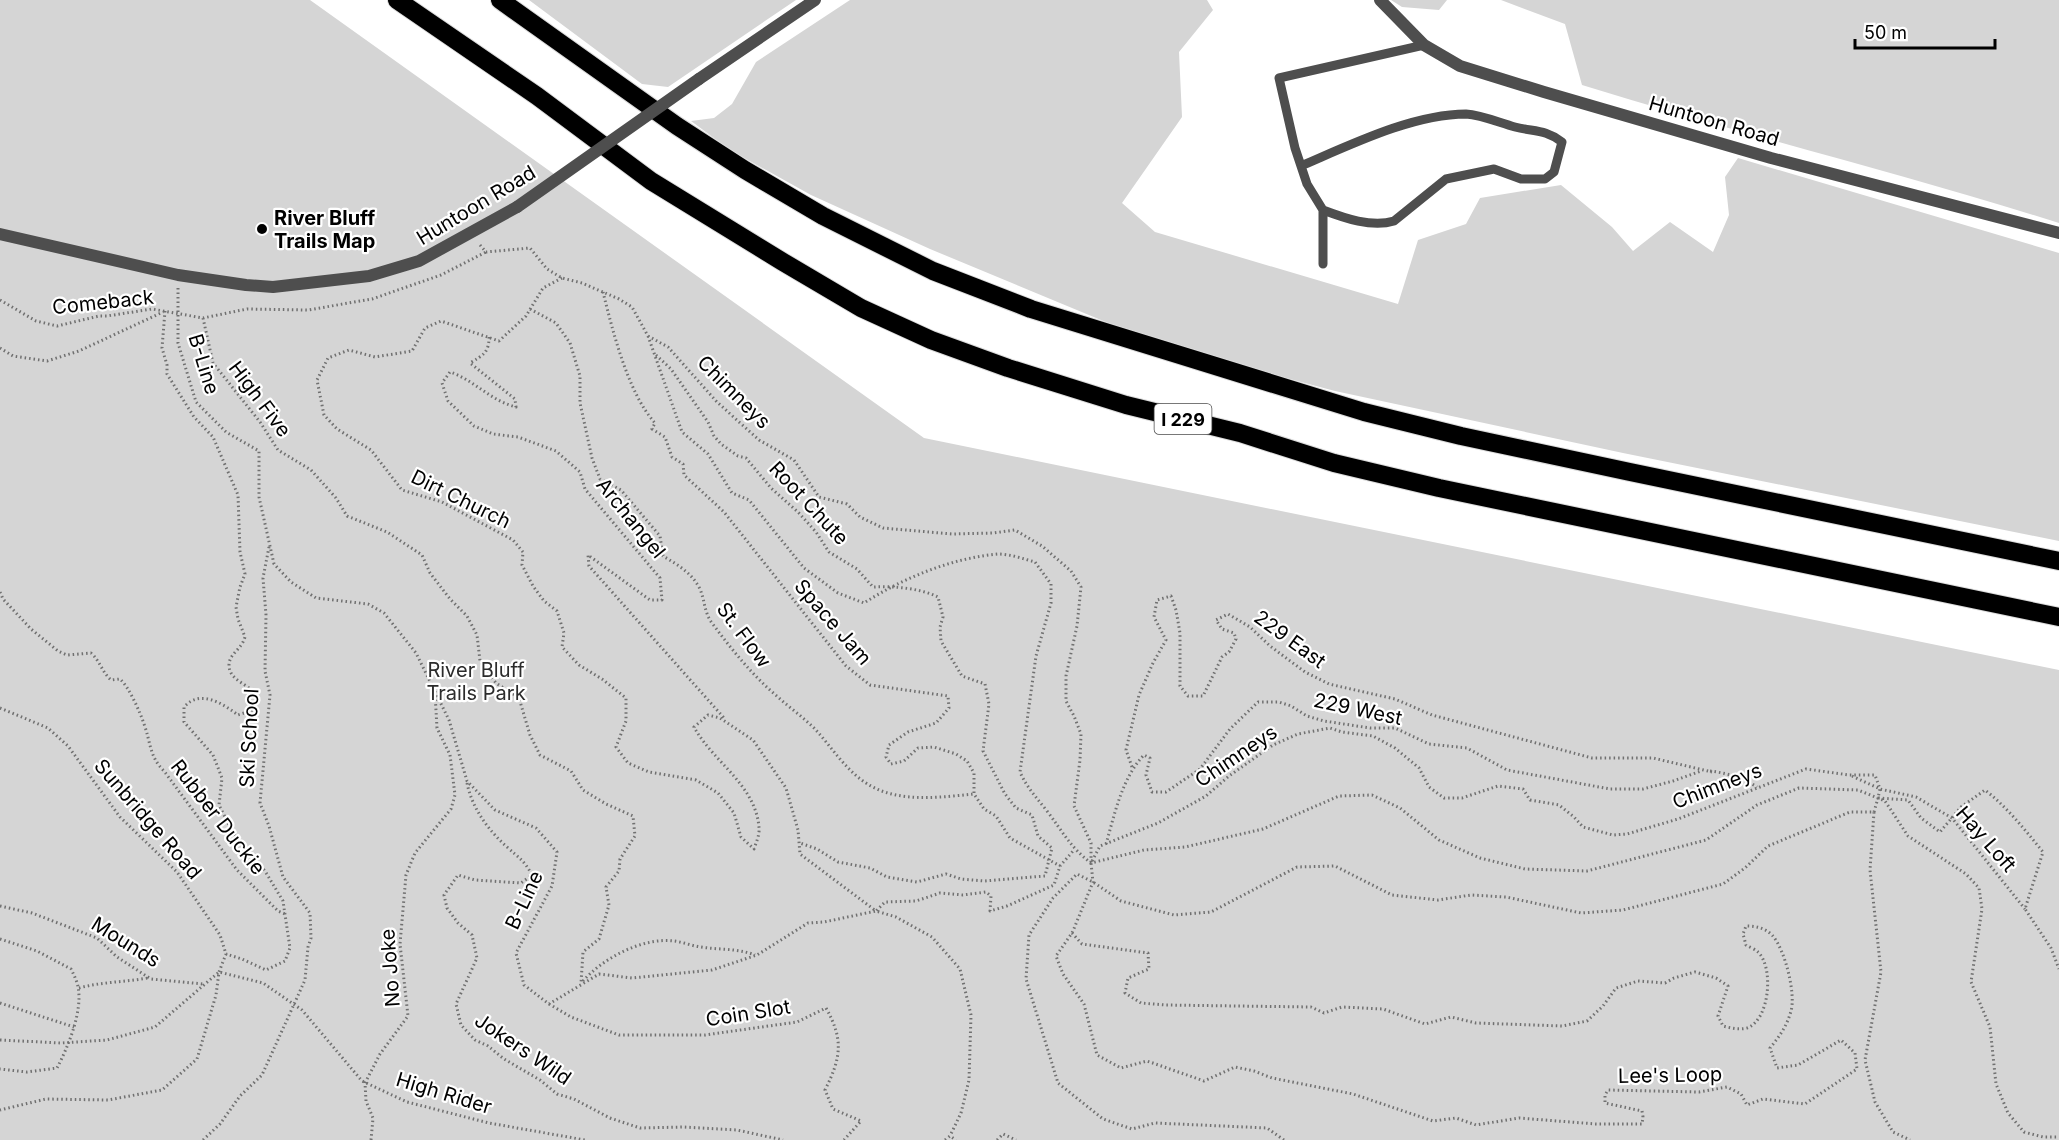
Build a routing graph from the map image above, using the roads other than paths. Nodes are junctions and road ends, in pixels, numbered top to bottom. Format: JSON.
{"nodes":[{"id":1,"x":397,"y":0,"type":"edge"},
{"id":2,"x":500,"y":0,"type":"edge"},
{"id":3,"x":815,"y":0,"type":"edge"},
{"id":4,"x":1380,"y":0,"type":"edge"},
{"id":5,"x":1424,"y":45,"type":"junction"},
{"id":6,"x":1301,"y":166,"type":"junction"},
{"id":7,"x":1323,"y":210,"type":"junction"},
{"id":8,"x":2059,"y":233,"type":"edge"},
{"id":9,"x":0,"y":234,"type":"edge"},
{"id":10,"x":1323,"y":264,"type":"dead end"},
{"id":11,"x":2059,"y":561,"type":"edge"},
{"id":12,"x":2059,"y":617,"type":"edge"}],
"edges":[{"from":1,"to":12,"type":"highway","number":"I 229"},
{"from":2,"to":11,"type":"highway"},
{"from":3,"to":9,"type":"street","name":"Huntoon Road","bridge":true},
{"from":4,"to":5,"type":"street","name":"Huntoon Road"},
{"from":5,"to":6,"type":"lane"},
{"from":5,"to":8,"type":"street","name":"Huntoon Road"},
{"from":6,"to":7,"type":"lane"},
{"from":6,"to":7,"type":"lane"},
{"from":7,"to":10,"type":"lane"}]}
